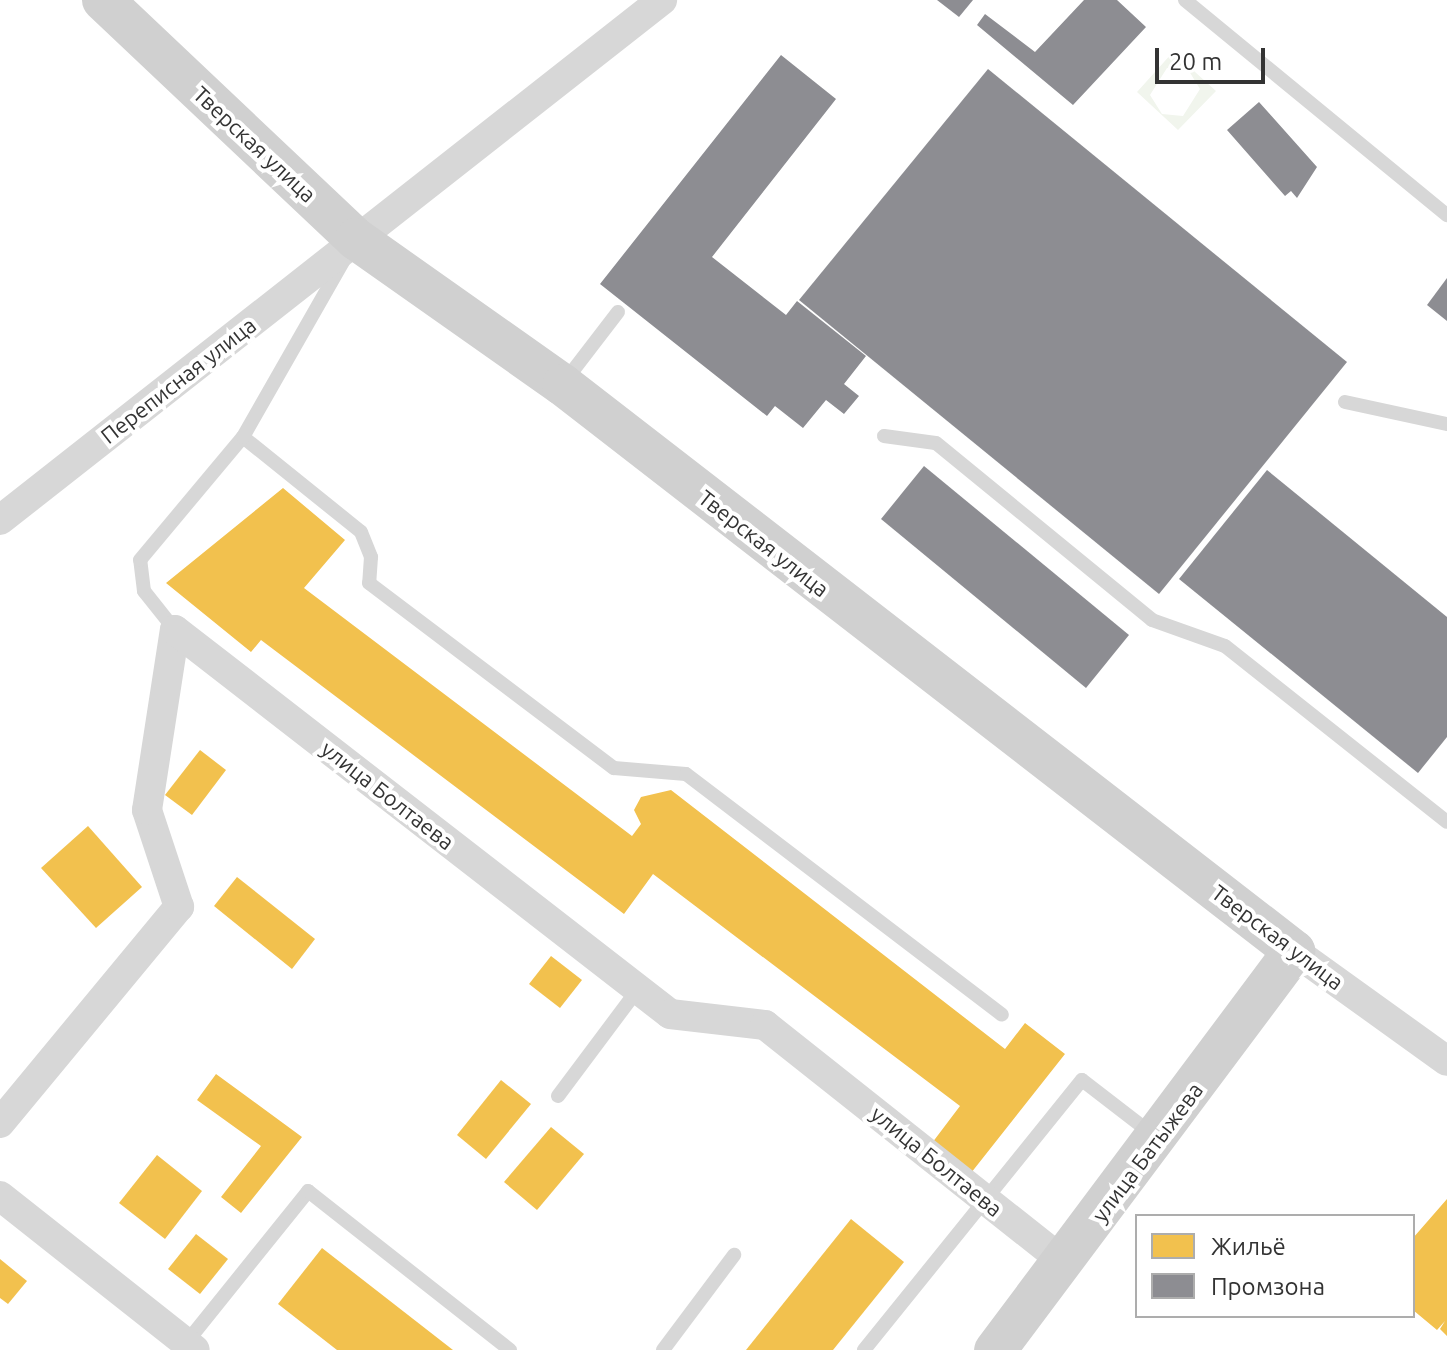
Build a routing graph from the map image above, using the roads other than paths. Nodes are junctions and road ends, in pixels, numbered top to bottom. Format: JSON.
{"nodes":[{"id":1,"x":103,"y":0,"type":"edge"},
{"id":2,"x":662,"y":0,"type":"edge"},
{"id":3,"x":1185,"y":0,"type":"edge"},
{"id":4,"x":1447,"y":215,"type":"edge"},
{"id":5,"x":356,"y":239,"type":"junction"},
{"id":6,"x":618,"y":312,"type":"dead end"},
{"id":7,"x":563,"y":385,"type":"junction"},
{"id":8,"x":1345,"y":402,"type":"dead end"},
{"id":9,"x":1447,"y":424,"type":"edge"},
{"id":10,"x":884,"y":436,"type":"dead end"},
{"id":11,"x":243,"y":437,"type":"junction"},
{"id":12,"x":0,"y":520,"type":"edge"},
{"id":13,"x":175,"y":630,"type":"junction"},
{"id":14,"x":1447,"y":822,"type":"edge"},
{"id":15,"x":1294,"y":951,"type":"junction"},
{"id":16,"x":638,"y":989,"type":"junction"},
{"id":17,"x":1002,"y":1015,"type":"dead end"},
{"id":18,"x":1447,"y":1061,"type":"edge"},
{"id":19,"x":558,"y":1096,"type":"dead end"},
{"id":20,"x":0,"y":1123,"type":"edge"},
{"id":21,"x":1159,"y":1139,"type":"junction"},
{"id":22,"x":0,"y":1196,"type":"edge"},
{"id":23,"x":985,"y":1200,"type":"junction"},
{"id":24,"x":734,"y":1255,"type":"dead end"},
{"id":25,"x":1064,"y":1262,"type":"junction"},
{"id":26,"x":191,"y":1346,"type":"edge"},
{"id":27,"x":510,"y":1350,"type":"edge"},
{"id":28,"x":663,"y":1350,"type":"edge"},
{"id":29,"x":864,"y":1350,"type":"edge"},
{"id":30,"x":995,"y":1350,"type":"edge"}],
"edges":[{"from":1,"to":5,"type":"street","name":"Тверская улица"},
{"from":2,"to":5,"type":"street","name":"Переписная улица"},
{"from":3,"to":4,"type":"lane"},
{"from":5,"to":7,"type":"street","name":"Тверская улица"},
{"from":5,"to":11,"type":"lane"},
{"from":5,"to":12,"type":"street","name":"Переписная улица"},
{"from":6,"to":7,"type":"lane"},
{"from":7,"to":15,"type":"street","name":"Тверская улица"},
{"from":8,"to":9,"type":"lane"},
{"from":10,"to":14,"type":"lane"},
{"from":11,"to":13,"type":"lane"},
{"from":11,"to":17,"type":"lane"},
{"from":13,"to":16,"type":"street","name":"улица Болтаева"},
{"from":13,"to":20,"type":"street"},
{"from":15,"to":18,"type":"street","name":"Тверская улица"},
{"from":15,"to":21,"type":"street","name":"улица Батыжева"},
{"from":16,"to":19,"type":"lane"},
{"from":16,"to":23,"type":"street","name":"улица Болтаева"},
{"from":21,"to":23,"type":"lane"},
{"from":21,"to":25,"type":"street","name":"улица Батыжева"},
{"from":22,"to":26,"type":"street"},
{"from":23,"to":25,"type":"street","name":"улица Болтаева"},
{"from":23,"to":29,"type":"lane"},
{"from":24,"to":28,"type":"lane"},
{"from":25,"to":30,"type":"street","name":"улица Батыжева"},
{"from":26,"to":27,"type":"lane"}]}
